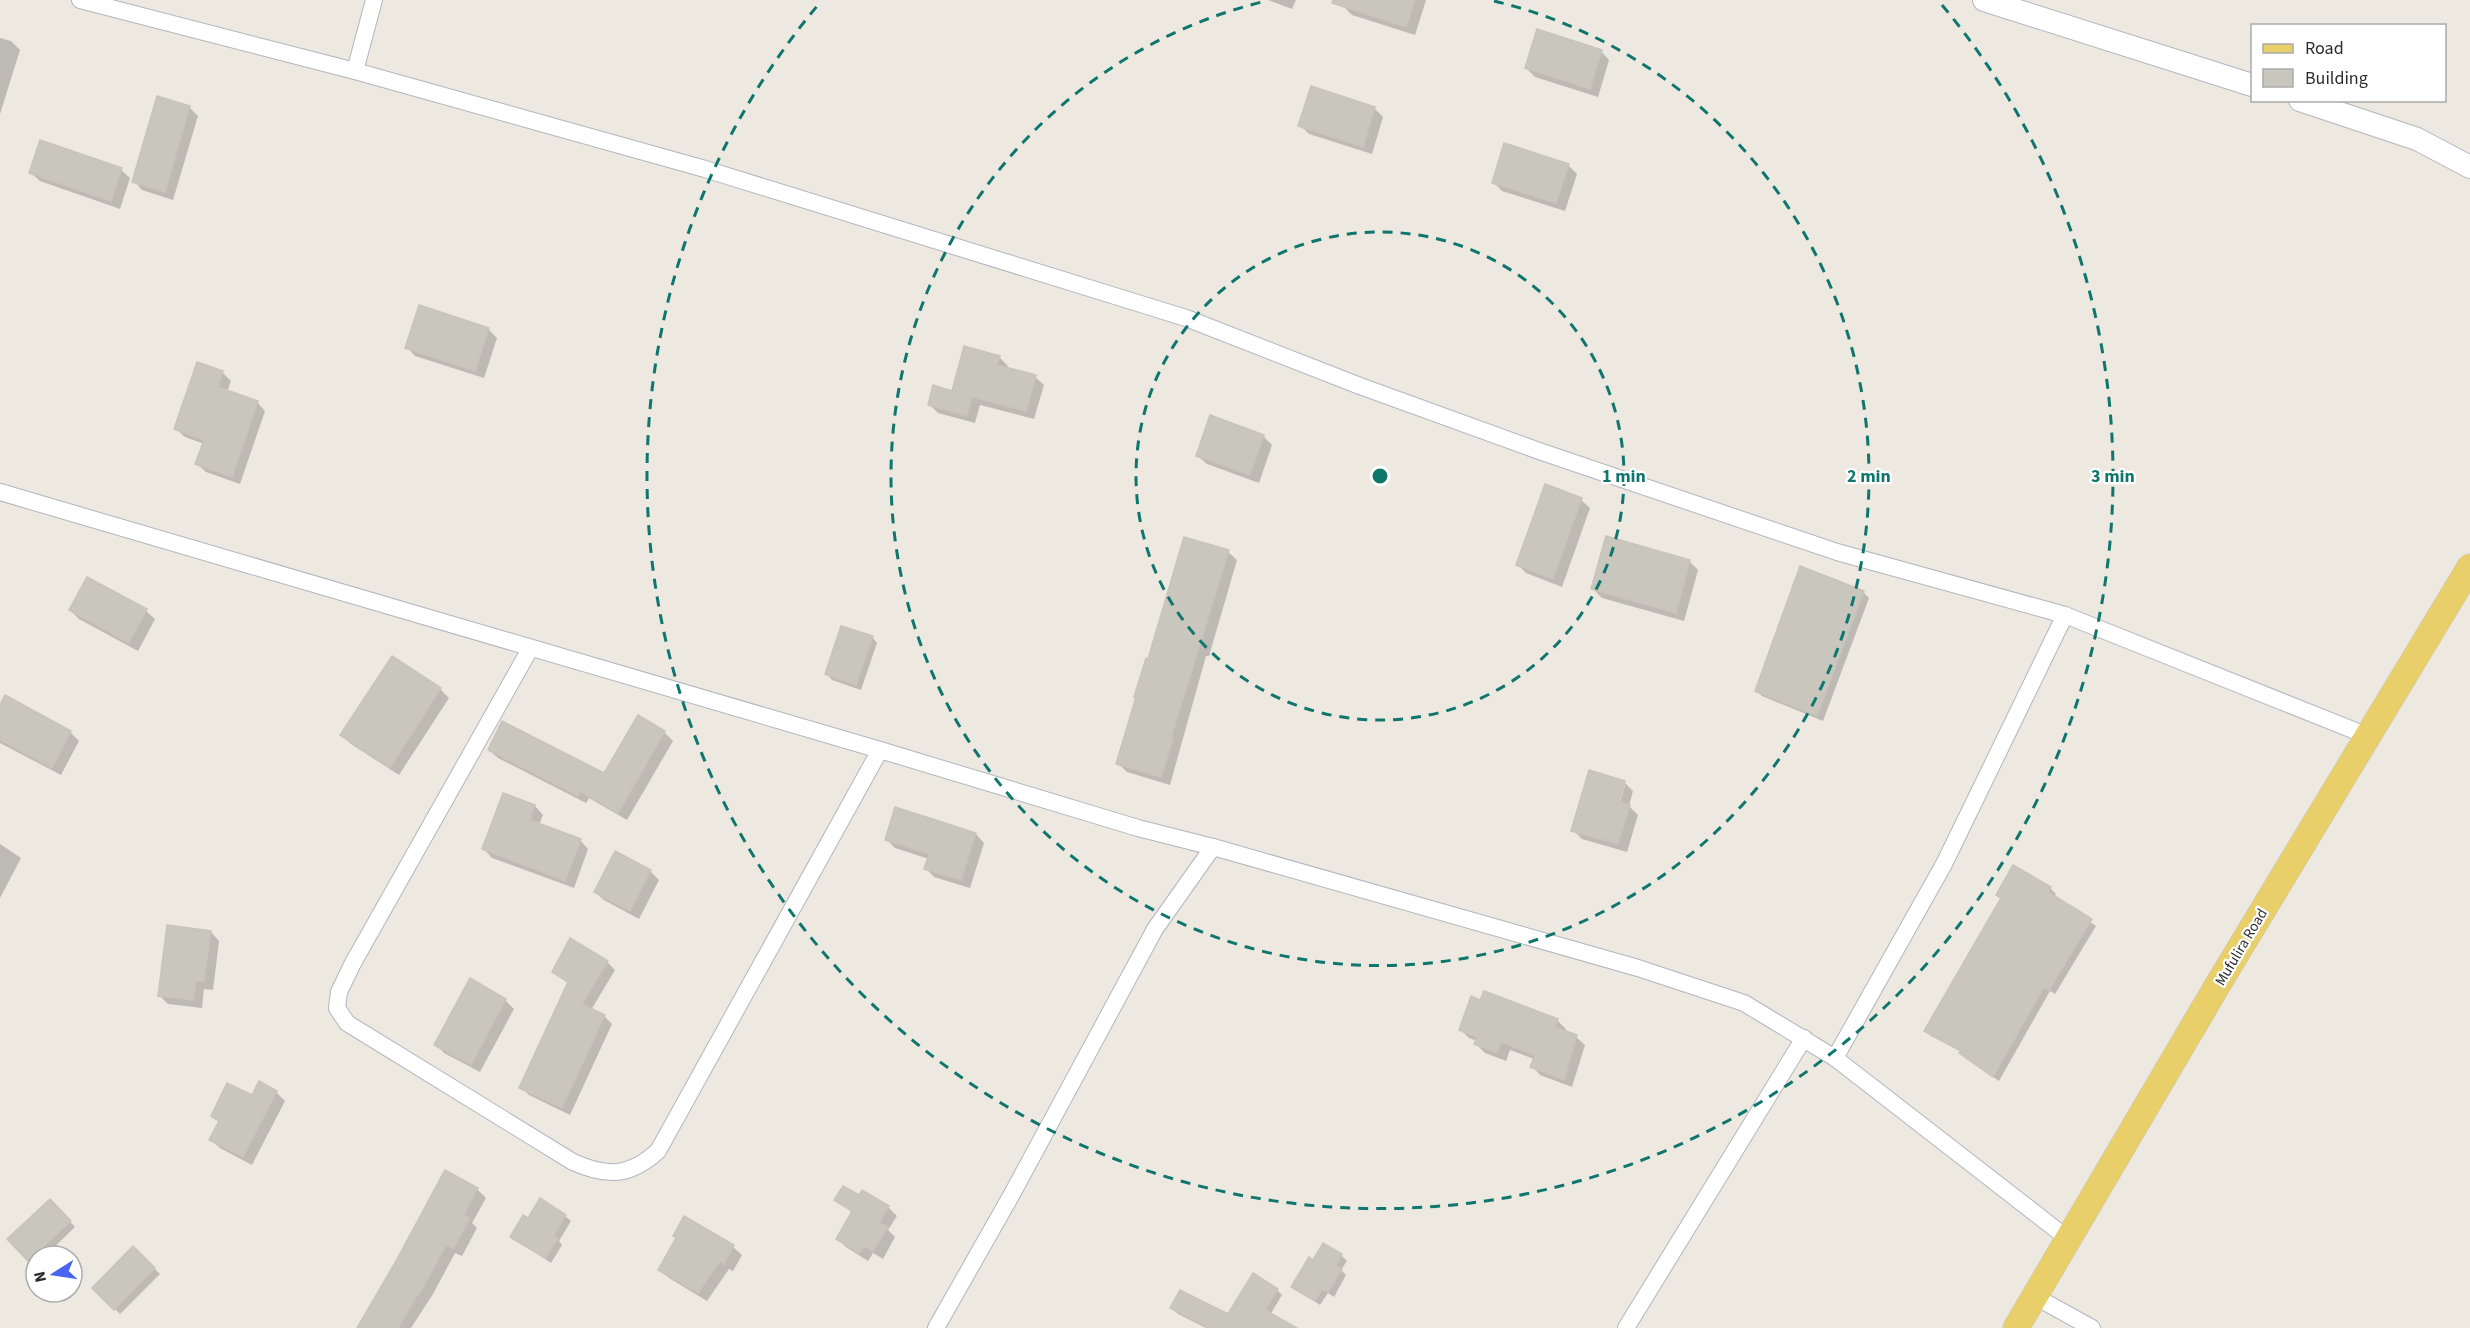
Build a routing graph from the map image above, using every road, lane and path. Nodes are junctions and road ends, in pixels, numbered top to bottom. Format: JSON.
{"nodes":[{"id":1,"x":80,"y":0,"type":"edge"},
{"id":2,"x":374,"y":0,"type":"edge"},
{"id":3,"x":1984,"y":0,"type":"edge"},
{"id":4,"x":354,"y":72,"type":"junction"},
{"id":5,"x":2251,"y":84,"type":"edge"},
{"id":6,"x":2306,"y":102,"type":"edge"},
{"id":7,"x":2470,"y":167,"type":"edge"},
{"id":8,"x":0,"y":492,"type":"edge"},
{"id":9,"x":2470,"y":567,"type":"edge"},
{"id":10,"x":2065,"y":615,"type":"junction"},
{"id":11,"x":530,"y":649,"type":"junction"},
{"id":12,"x":2368,"y":736,"type":"junction"},
{"id":13,"x":880,"y":750,"type":"junction"},
{"id":14,"x":1213,"y":847,"type":"junction"},
{"id":15,"x":1804,"y":1038,"type":"junction"},
{"id":16,"x":1835,"y":1058,"type":"junction"},
{"id":17,"x":2067,"y":1238,"type":"junction"},
{"id":18,"x":2034,"y":1296,"type":"junction"},
{"id":19,"x":936,"y":1328,"type":"edge"},
{"id":20,"x":1626,"y":1328,"type":"edge"},
{"id":21,"x":2016,"y":1328,"type":"edge"},
{"id":22,"x":2092,"y":1328,"type":"edge"}],
"edges":[{"from":1,"to":4,"type":"street"},
{"from":2,"to":4,"type":"street"},
{"from":3,"to":5,"type":"street"},
{"from":4,"to":10,"type":"street"},
{"from":6,"to":7,"type":"street"},
{"from":8,"to":11,"type":"street"},
{"from":9,"to":12,"type":"main road","name":"Mufulira Road"},
{"from":10,"to":12,"type":"street"},
{"from":10,"to":16,"type":"street"},
{"from":11,"to":13,"type":"street"},
{"from":11,"to":13,"type":"street"},
{"from":12,"to":17,"type":"main road","name":"Mufulira Road"},
{"from":13,"to":14,"type":"street"},
{"from":14,"to":15,"type":"street"},
{"from":14,"to":19,"type":"street"},
{"from":15,"to":16,"type":"street"},
{"from":15,"to":20,"type":"street"},
{"from":16,"to":17,"type":"street"},
{"from":17,"to":18,"type":"main road","name":"Mufulira Road"},
{"from":18,"to":21,"type":"main road","name":"Mufulira Road"},
{"from":18,"to":22,"type":"street"}]}
